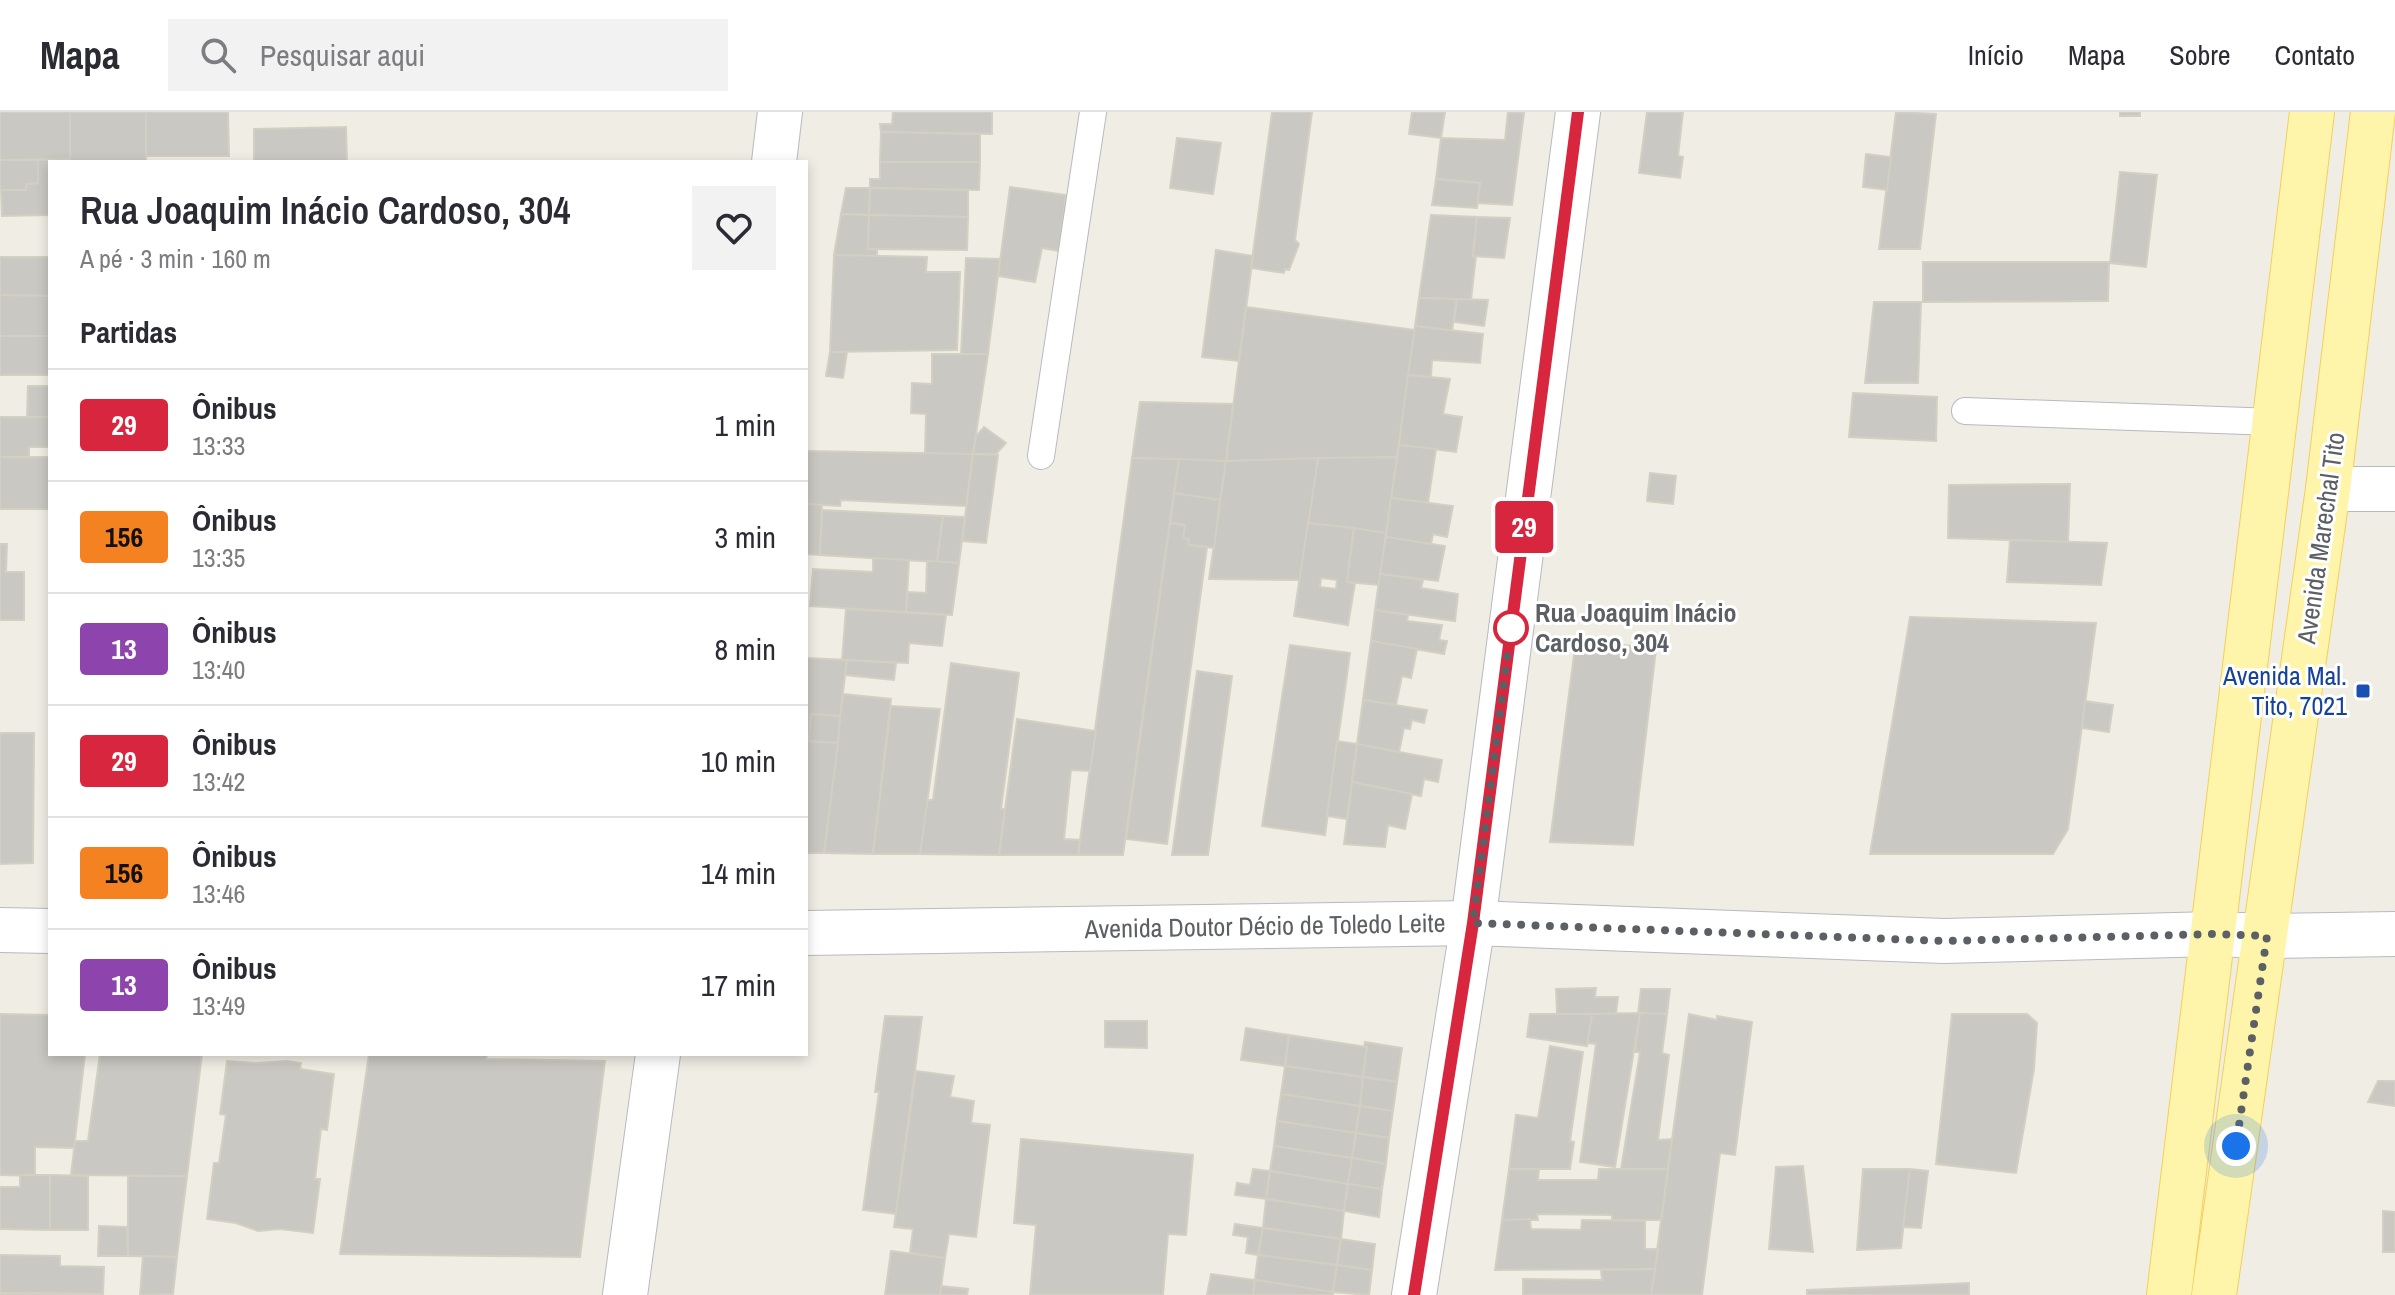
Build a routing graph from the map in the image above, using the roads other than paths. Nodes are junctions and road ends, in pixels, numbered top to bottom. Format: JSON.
{"nodes":[{"id":1,"x":780,"y":112,"type":"edge"},
{"id":2,"x":1093,"y":112,"type":"edge"},
{"id":3,"x":1578,"y":112,"type":"edge"},
{"id":4,"x":2312,"y":112,"type":"edge"},
{"id":5,"x":2373,"y":112,"type":"edge"},
{"id":6,"x":774,"y":160,"type":"edge"},
{"id":7,"x":2288,"y":305,"type":"junction"},
{"id":8,"x":2350,"y":308,"type":"junction"},
{"id":9,"x":1965,"y":411,"type":"dead end"},
{"id":10,"x":2275,"y":422,"type":"junction"},
{"id":11,"x":1041,"y":456,"type":"dead end"},
{"id":12,"x":2328,"y":489,"type":"junction"},
{"id":13,"x":2395,"y":489,"type":"edge"},
{"id":14,"x":1473,"y":923,"type":"junction"},
{"id":15,"x":0,"y":930,"type":"edge"},
{"id":16,"x":48,"y":931,"type":"edge"},
{"id":17,"x":808,"y":933,"type":"edge"},
{"id":18,"x":2213,"y":934,"type":"junction"},
{"id":19,"x":2395,"y":934,"type":"edge"},
{"id":20,"x":2267,"y":936,"type":"junction"},
{"id":21,"x":658,"y":1056,"type":"edge"},
{"id":22,"x":625,"y":1295,"type":"edge"},
{"id":23,"x":1414,"y":1295,"type":"edge"},
{"id":24,"x":2169,"y":1295,"type":"edge"},
{"id":25,"x":2214,"y":1295,"type":"edge"}],
"edges":[{"from":1,"to":6,"type":"street"},
{"from":2,"to":11,"type":"lane"},
{"from":3,"to":14,"type":"street"},
{"from":4,"to":7,"type":"main road"},
{"from":5,"to":8,"type":"main road","name":"Avenida Marechal Tito"},
{"from":7,"to":8,"type":"main road"},
{"from":7,"to":10,"type":"main road"},
{"from":8,"to":12,"type":"main road","name":"Avenida Marechal Tito"},
{"from":9,"to":10,"type":"lane"},
{"from":10,"to":18,"type":"main road"},
{"from":12,"to":13,"type":"street"},
{"from":12,"to":20,"type":"main road","name":"Avenida Marechal Tito"},
{"from":14,"to":17,"type":"street","name":"Avenida Doutor Décio de Toledo Leite"},
{"from":14,"to":18,"type":"street","name":"Avenida Doutor Décio de Toledo Leite"},
{"from":14,"to":23,"type":"street"},
{"from":15,"to":16,"type":"street"},
{"from":18,"to":20,"type":"street","name":"Avenida Doutor Décio de Toledo Leite"},
{"from":18,"to":24,"type":"main road"},
{"from":19,"to":20,"type":"street","name":"Avenida Doutor Décio de Toledo Leite"},
{"from":20,"to":25,"type":"main road","name":"Avenida Marechal Tito"},
{"from":21,"to":22,"type":"street"}]}
